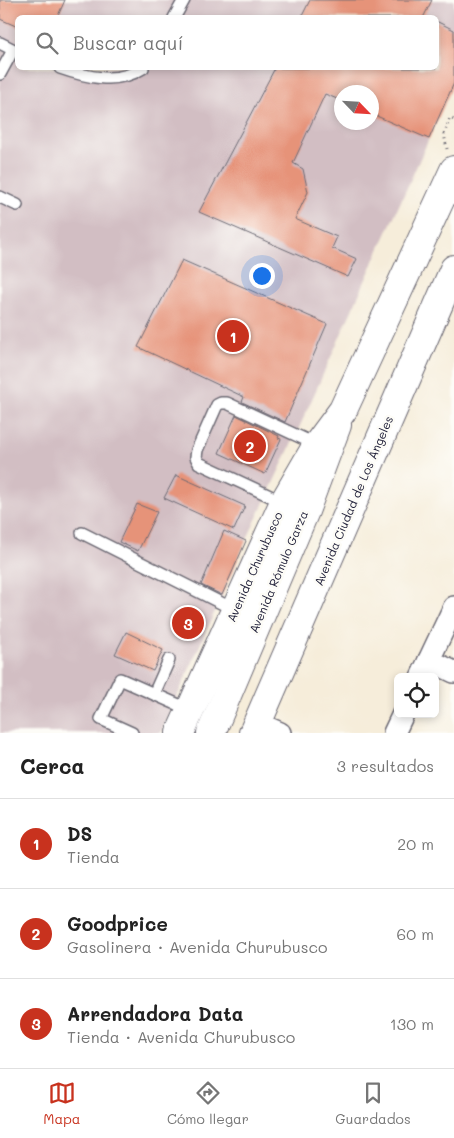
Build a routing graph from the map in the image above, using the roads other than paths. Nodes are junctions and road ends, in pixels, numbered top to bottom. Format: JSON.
{"nodes":[{"id":1,"x":184,"y":0,"type":"edge"},
{"id":2,"x":176,"y":15,"type":"edge"},
{"id":3,"x":0,"y":44,"type":"edge"},
{"id":4,"x":15,"y":51,"type":"edge"},
{"id":5,"x":66,"y":70,"type":"edge"},
{"id":6,"x":138,"y":70,"type":"edge"},
{"id":7,"x":0,"y":74,"type":"edge"},
{"id":8,"x":454,"y":170,"type":"edge"},
{"id":9,"x":0,"y":196,"type":"edge"},
{"id":10,"x":17,"y":205,"type":"dead end"},
{"id":11,"x":454,"y":269,"type":"edge"},
{"id":12,"x":322,"y":447,"type":"junction"},
{"id":13,"x":294,"y":507,"type":"junction"},
{"id":14,"x":82,"y":532,"type":"dead end"},
{"id":15,"x":454,"y":607,"type":"edge"},
{"id":16,"x":235,"y":610,"type":"junction"},
{"id":17,"x":169,"y":660,"type":"dead end"},
{"id":18,"x":425,"y":668,"type":"edge"},
{"id":19,"x":454,"y":672,"type":"edge"},
{"id":20,"x":154,"y":694,"type":"junction"},
{"id":21,"x":401,"y":718,"type":"edge"},
{"id":22,"x":185,"y":722,"type":"edge"},
{"id":23,"x":263,"y":730,"type":"edge"},
{"id":24,"x":132,"y":733,"type":"edge"},
{"id":25,"x":211,"y":733,"type":"edge"},
{"id":26,"x":394,"y":733,"type":"edge"}],
"edges":[{"from":1,"to":2,"type":"lane"},
{"from":3,"to":4,"type":"lane"},
{"from":4,"to":7,"type":"lane"},
{"from":5,"to":6,"type":"lane"},
{"from":8,"to":12,"type":"main road","name":"Avenida Churubusco"},
{"from":9,"to":10,"type":"lane"},
{"from":11,"to":23,"type":"main road","name":"Avenida Ciudad de Los Ángeles"},
{"from":12,"to":13,"type":"main road","name":"Avenida Churubusco"},
{"from":12,"to":13,"type":"lane"},
{"from":13,"to":16,"type":"main road","name":"Avenida Churubusco"},
{"from":13,"to":25,"type":"main road","name":"Avenida Rómulo Garza"},
{"from":14,"to":16,"type":"lane"},
{"from":15,"to":18,"type":"street"},
{"from":16,"to":22,"type":"main road","name":"Avenida Churubusco"},
{"from":17,"to":20,"type":"lane"},
{"from":18,"to":19,"type":"street"},
{"from":20,"to":22,"type":"lane"},
{"from":20,"to":24,"type":"lane"},
{"from":21,"to":26,"type":"street"}]}
